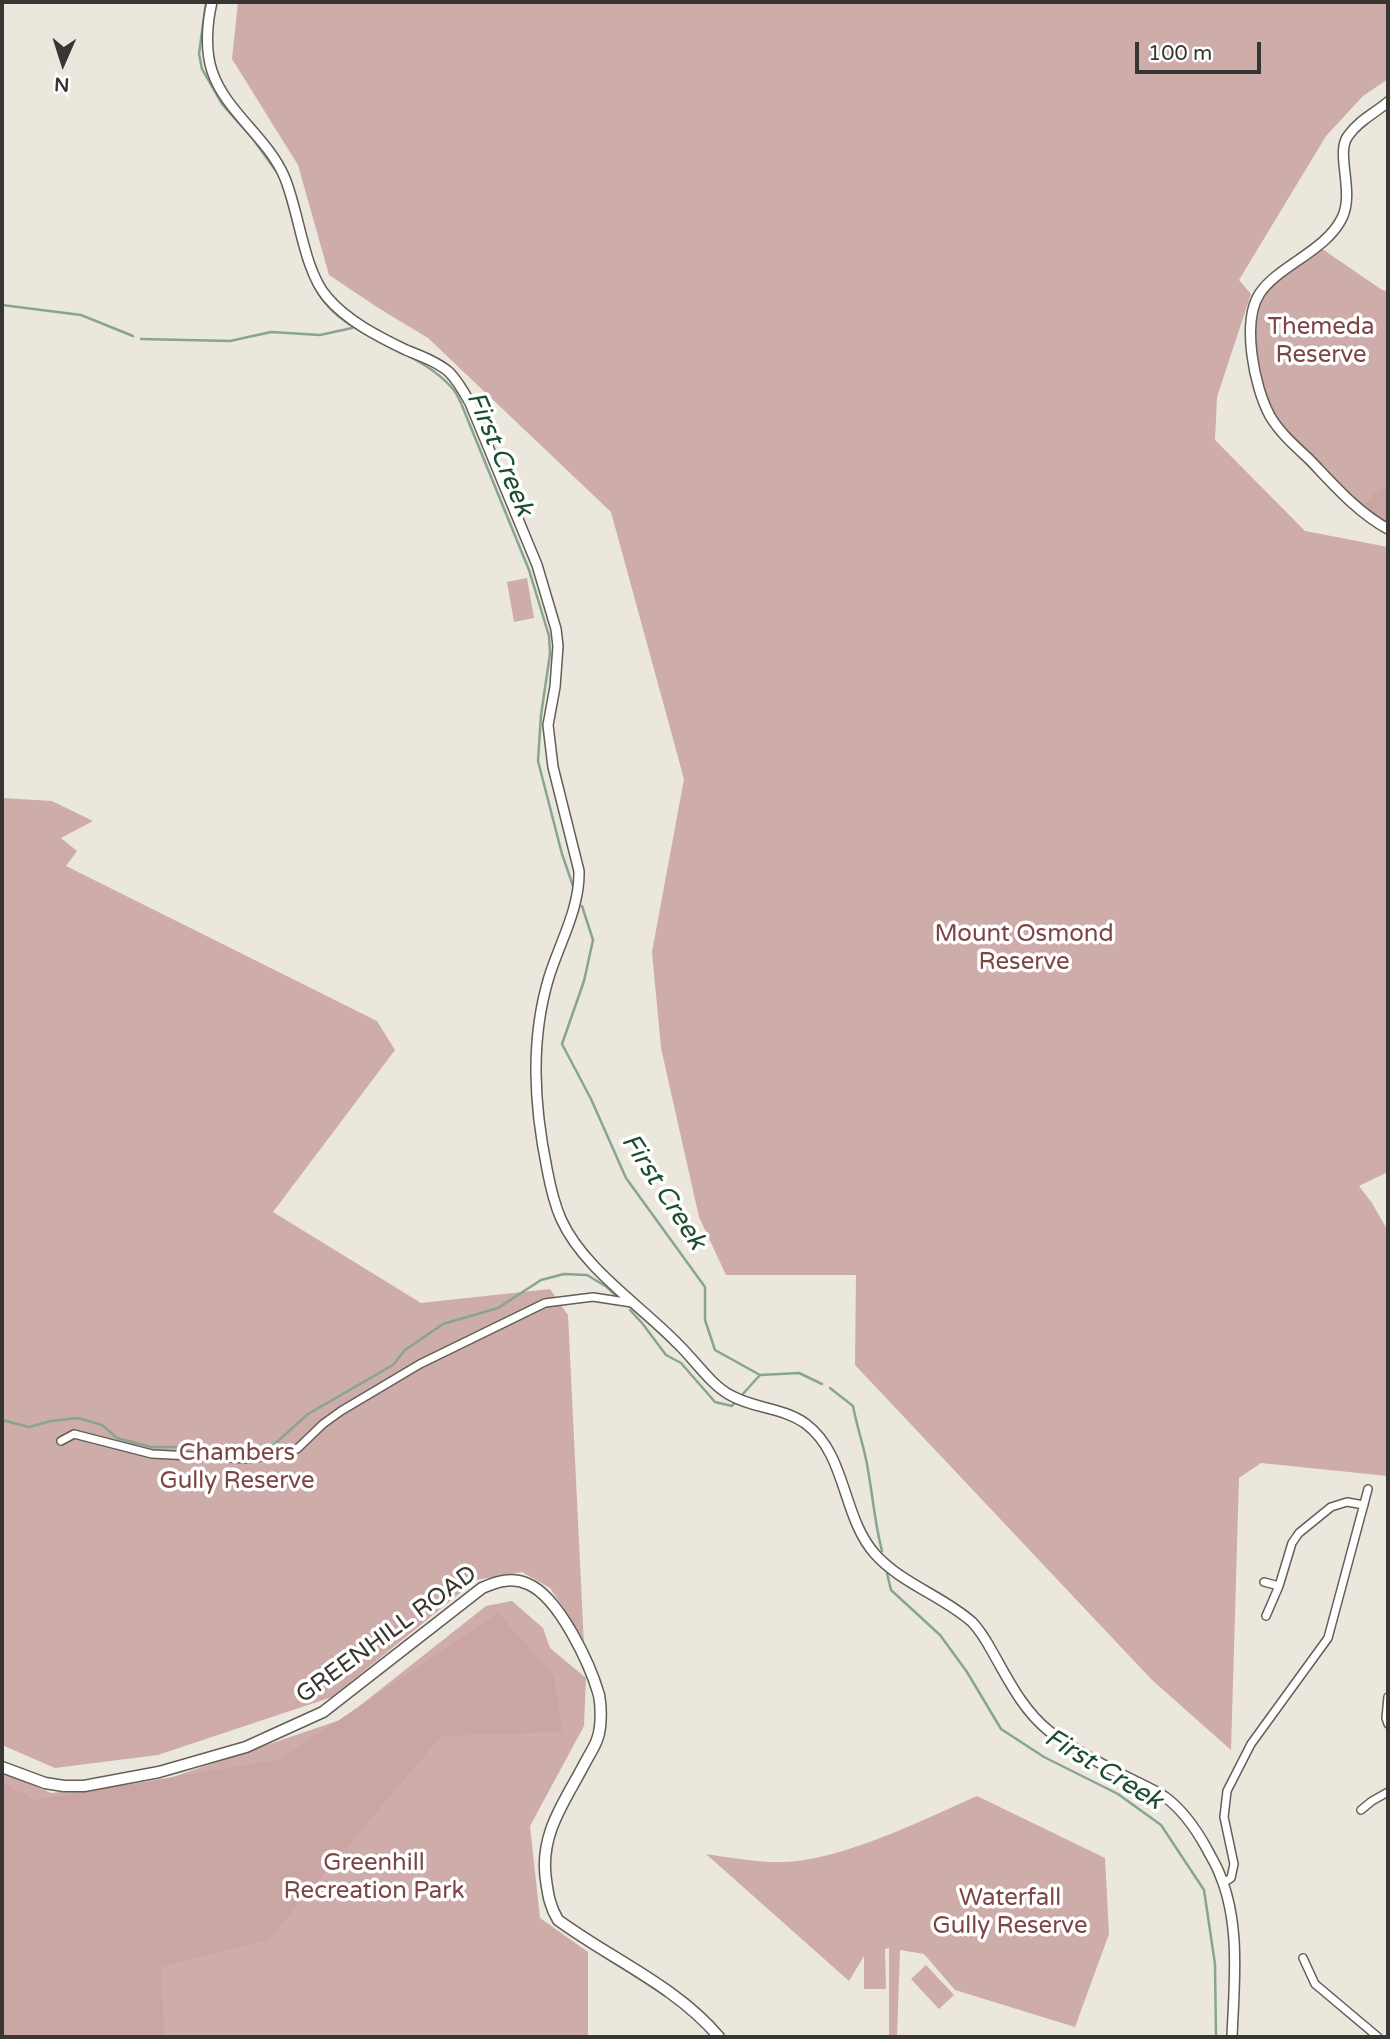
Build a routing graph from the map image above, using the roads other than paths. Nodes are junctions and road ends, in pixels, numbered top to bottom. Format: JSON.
{"nodes":[{"id":1,"x":212,"y":2,"type":"edge"},
{"id":2,"x":1388,"y":102,"type":"edge"},
{"id":3,"x":1388,"y":529,"type":"edge"},
{"id":4,"x":634,"y":1303,"type":"junction"},
{"id":5,"x":61,"y":1441,"type":"dead end"},
{"id":6,"x":1368,"y":1489,"type":"dead end"},
{"id":7,"x":1364,"y":1505,"type":"junction"},
{"id":8,"x":1264,"y":1582,"type":"dead end"},
{"id":9,"x":1279,"y":1586,"type":"junction"},
{"id":10,"x":1266,"y":1616,"type":"dead end"},
{"id":11,"x":1388,"y":1697,"type":"edge"},
{"id":12,"x":1388,"y":1724,"type":"edge"},
{"id":13,"x":2,"y":1767,"type":"edge"},
{"id":14,"x":1388,"y":1792,"type":"edge"},
{"id":15,"x":1361,"y":1810,"type":"dead end"},
{"id":16,"x":1223,"y":1883,"type":"junction"},
{"id":17,"x":1303,"y":1958,"type":"dead end"},
{"id":18,"x":719,"y":2037,"type":"edge"},
{"id":19,"x":1232,"y":2037,"type":"edge"},
{"id":20,"x":1378,"y":2037,"type":"edge"}],
"edges":[{"from":1,"to":4,"type":"street"},
{"from":2,"to":3,"type":"street"},
{"from":4,"to":5,"type":"street"},
{"from":4,"to":16,"type":"street"},
{"from":6,"to":7,"type":"street"},
{"from":7,"to":9,"type":"street"},
{"from":7,"to":16,"type":"street"},
{"from":8,"to":9,"type":"street"},
{"from":9,"to":10,"type":"street"},
{"from":11,"to":12,"type":"street"},
{"from":13,"to":18,"type":"main road","name":"GREENHILL ROAD"},
{"from":14,"to":15,"type":"street"},
{"from":16,"to":19,"type":"street"},
{"from":17,"to":20,"type":"street"}]}
